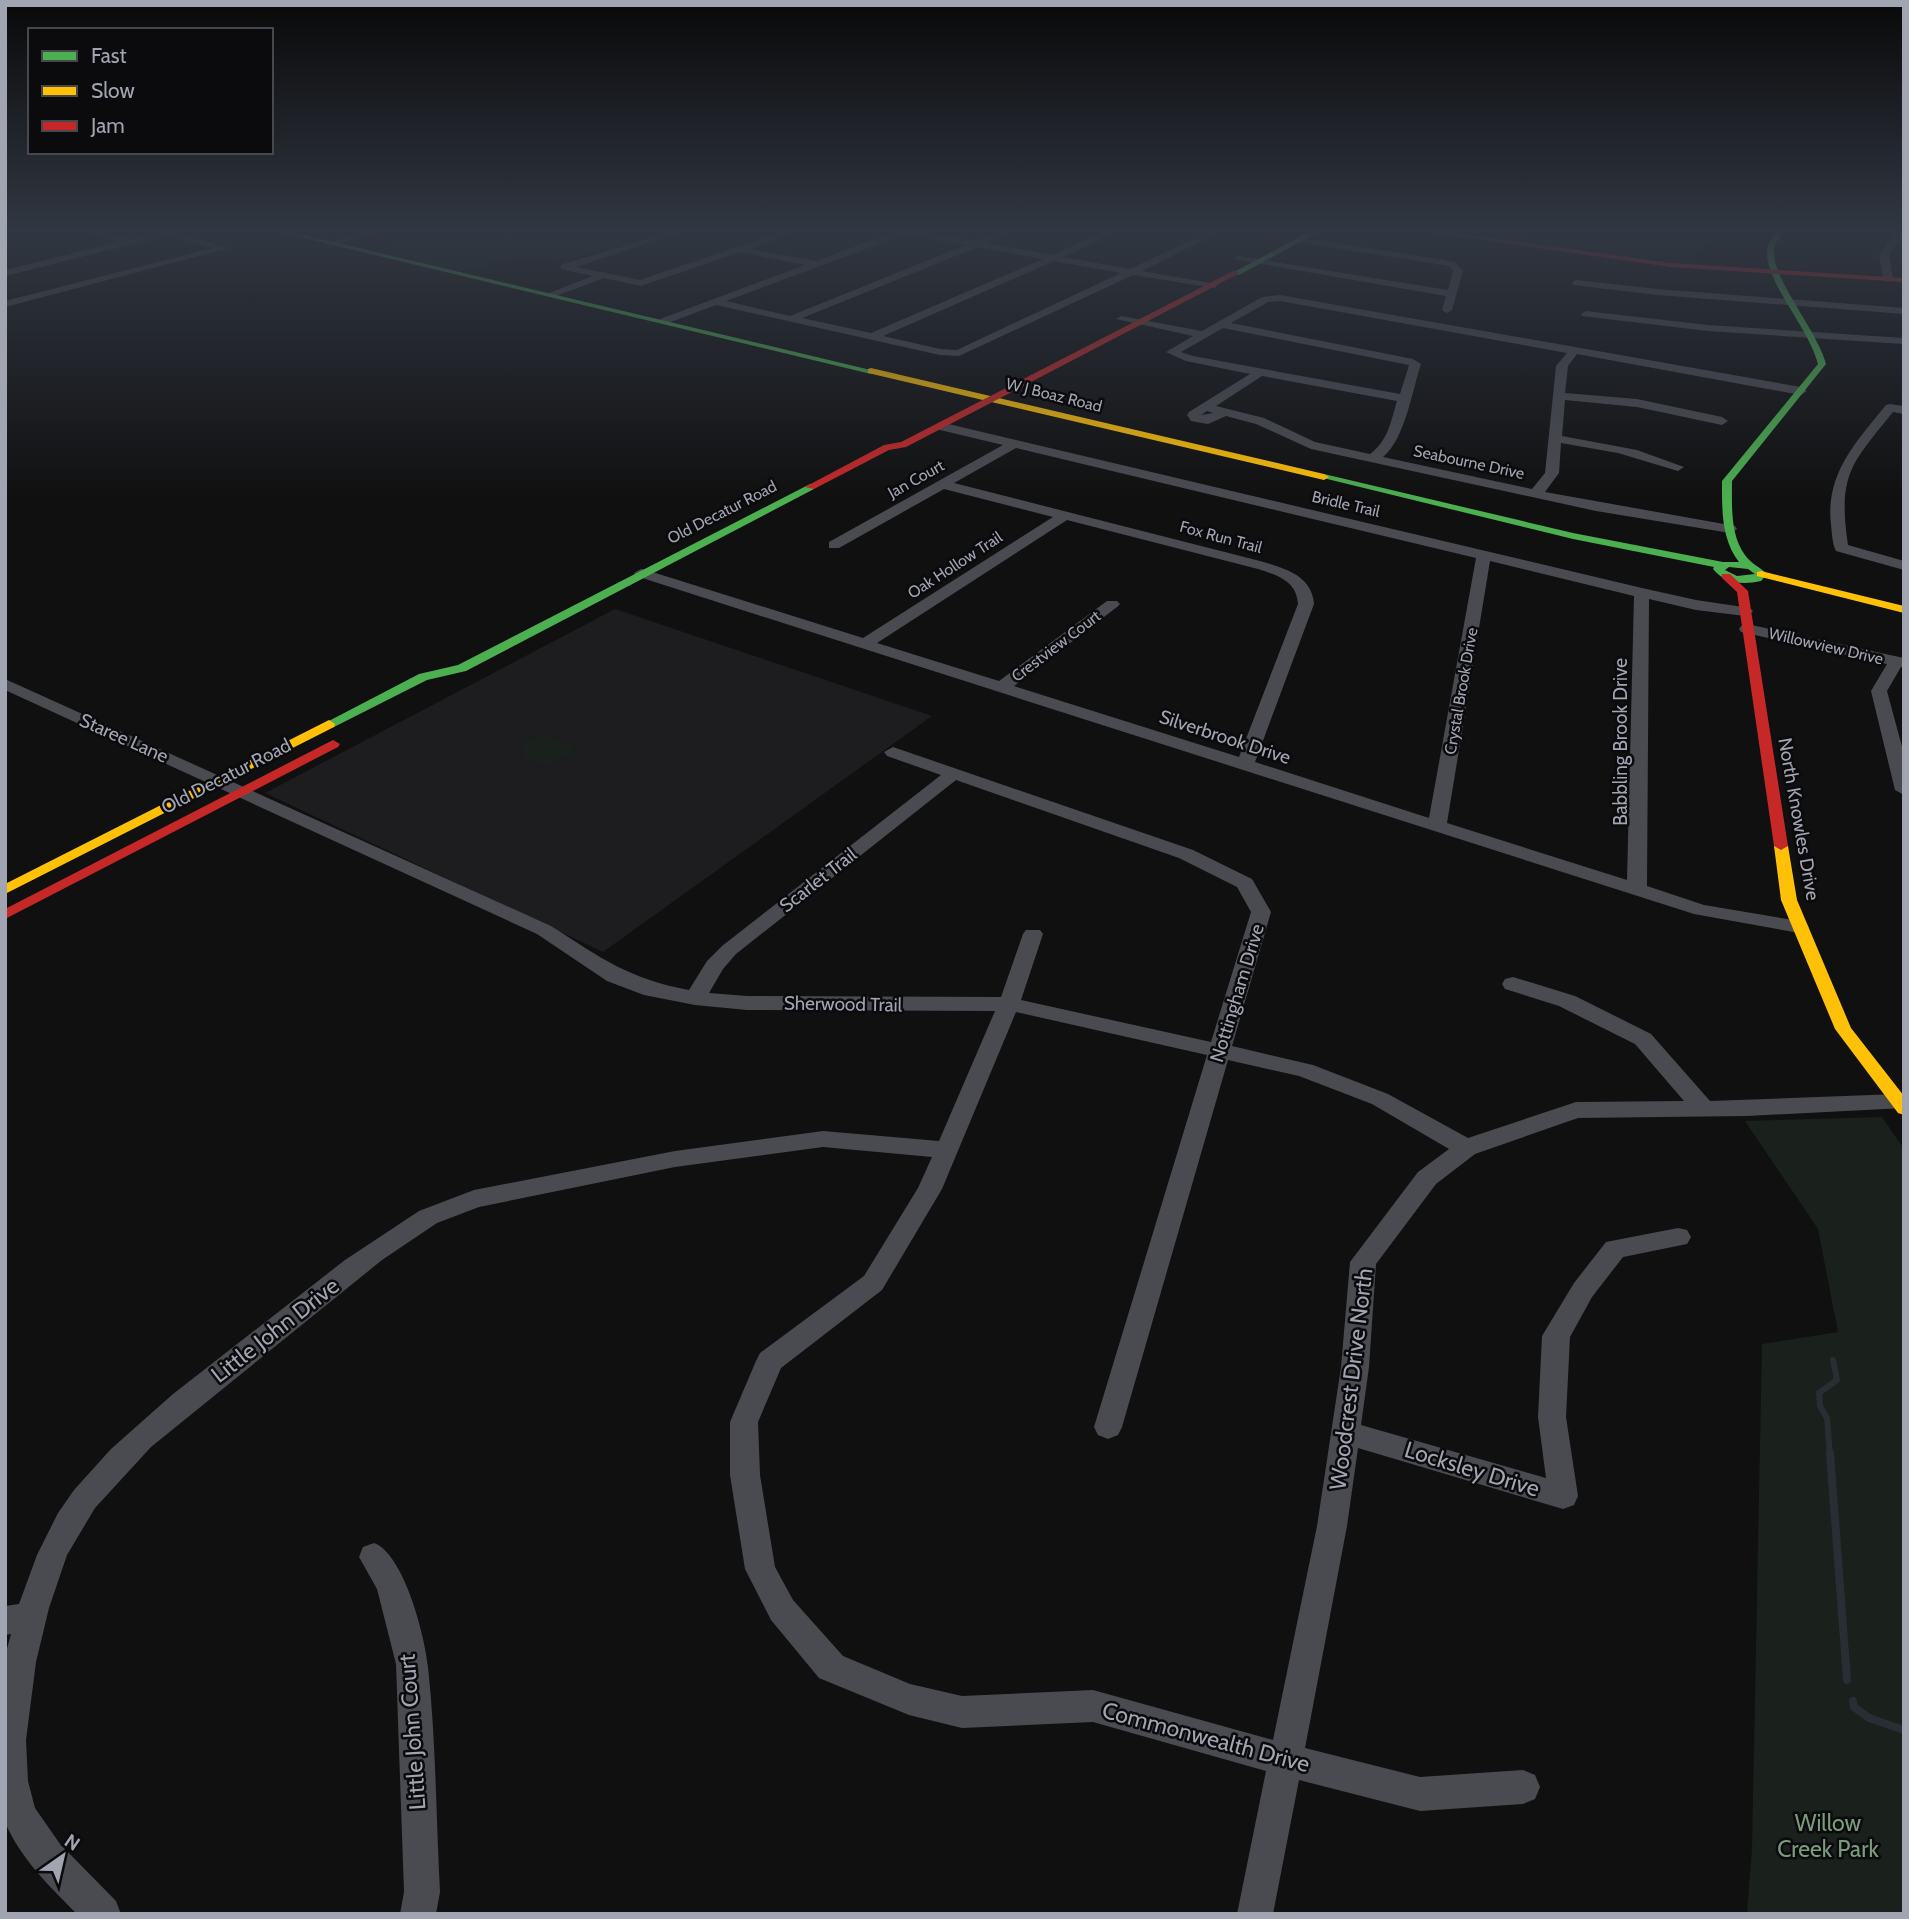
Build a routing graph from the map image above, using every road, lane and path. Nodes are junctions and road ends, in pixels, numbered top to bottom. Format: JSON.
{"nodes":[{"id":1,"x":666,"y":322,"type":"edge"},
{"id":2,"x":802,"y":322,"type":"edge"},
{"id":3,"x":907,"y":322,"type":"edge"},
{"id":4,"x":1025,"y":322,"type":"edge"},
{"id":5,"x":1116,"y":322,"type":"edge"},
{"id":6,"x":1127,"y":322,"type":"edge"},
{"id":7,"x":1144,"y":322,"type":"edge"},
{"id":8,"x":1225,"y":322,"type":"edge"},
{"id":9,"x":1411,"y":322,"type":"edge"},
{"id":10,"x":1652,"y":322,"type":"edge"},
{"id":11,"x":1804,"y":322,"type":"edge"},
{"id":12,"x":1139,"y":324,"type":"junction"},
{"id":13,"x":1220,"y":324,"type":"junction"},
{"id":14,"x":1199,"y":335,"type":"junction"},
{"id":15,"x":1812,"y":335,"type":"junction"},
{"id":16,"x":872,"y":337,"type":"junction"},
{"id":17,"x":1904,"y":341,"type":"edge"},
{"id":18,"x":1574,"y":351,"type":"junction"},
{"id":19,"x":1259,"y":373,"type":"junction"},
{"id":20,"x":1801,"y":391,"type":"junction"},
{"id":21,"x":977,"y":394,"type":"junction"},
{"id":22,"x":1559,"y":396,"type":"junction"},
{"id":23,"x":996,"y":398,"type":"junction"},
{"id":24,"x":1405,"y":399,"type":"junction"},
{"id":25,"x":1897,"y":409,"type":"edge"},
{"id":26,"x":1722,"y":421,"type":"dead end"},
{"id":27,"x":940,"y":426,"type":"junction"},
{"id":28,"x":1556,"y":439,"type":"junction"},
{"id":29,"x":1015,"y":443,"type":"junction"},
{"id":30,"x":887,"y":447,"type":"junction"},
{"id":31,"x":1373,"y":458,"type":"junction"},
{"id":32,"x":1678,"y":467,"type":"dead end"},
{"id":33,"x":942,"y":484,"type":"junction"},
{"id":34,"x":1535,"y":494,"type":"junction"},
{"id":35,"x":1065,"y":515,"type":"junction"},
{"id":36,"x":1730,"y":529,"type":"junction"},
{"id":37,"x":834,"y":545,"type":"dead end"},
{"id":38,"x":1484,"y":555,"type":"junction"},
{"id":39,"x":1904,"y":565,"type":"edge"},
{"id":40,"x":1739,"y":572,"type":"junction"},
{"id":41,"x":641,"y":573,"type":"junction"},
{"id":42,"x":1642,"y":593,"type":"junction"},
{"id":43,"x":1112,"y":604,"type":"dead end"},
{"id":44,"x":1904,"y":610,"type":"edge"},
{"id":45,"x":1745,"y":611,"type":"junction"},
{"id":46,"x":1747,"y":629,"type":"junction"},
{"id":47,"x":865,"y":644,"type":"junction"},
{"id":48,"x":1900,"y":662,"type":"edge"},
{"id":49,"x":461,"y":668,"type":"junction"},
{"id":50,"x":5,"y":684,"type":"edge"},
{"id":51,"x":1001,"y":688,"type":"junction"},
{"id":52,"x":435,"y":691,"type":"dead end"},
{"id":53,"x":351,"y":735,"type":"dead end"},
{"id":54,"x":893,"y":752,"type":"dead end"},
{"id":55,"x":1899,"y":755,"type":"edge"},
{"id":56,"x":1245,"y":765,"type":"junction"},
{"id":57,"x":954,"y":773,"type":"junction"},
{"id":58,"x":217,"y":779,"type":"junction"},
{"id":59,"x":1904,"y":790,"type":"edge"},
{"id":60,"x":243,"y":791,"type":"junction"},
{"id":61,"x":1437,"y":827,"type":"junction"},
{"id":62,"x":5,"y":890,"type":"edge"},
{"id":63,"x":1637,"y":890,"type":"junction"},
{"id":64,"x":5,"y":896,"type":"edge"},
{"id":65,"x":22,"y":906,"type":"junction"},
{"id":66,"x":5,"y":915,"type":"edge"},
{"id":67,"x":1799,"y":927,"type":"junction"},
{"id":68,"x":1034,"y":934,"type":"dead end"},
{"id":69,"x":1513,"y":984,"type":"dead end"},
{"id":70,"x":695,"y":998,"type":"junction"},
{"id":71,"x":1009,"y":1004,"type":"junction"},
{"id":72,"x":1220,"y":1051,"type":"junction"},
{"id":73,"x":1901,"y":1105,"type":"edge"},
{"id":74,"x":1704,"y":1109,"type":"junction"},
{"id":75,"x":1466,"y":1148,"type":"junction"},
{"id":76,"x":947,"y":1150,"type":"junction"},
{"id":77,"x":1678,"y":1237,"type":"dead end"},
{"id":78,"x":1108,"y":1427,"type":"dead end"},
{"id":79,"x":1345,"y":1432,"type":"junction"},
{"id":80,"x":374,"y":1557,"type":"dead end"},
{"id":81,"x":18,"y":1619,"type":"edge"},
{"id":82,"x":1285,"y":1760,"type":"junction"},
{"id":83,"x":1523,"y":1787,"type":"dead end"},
{"id":84,"x":103,"y":1914,"type":"edge"},
{"id":85,"x":418,"y":1914,"type":"edge"},
{"id":86,"x":1255,"y":1914,"type":"edge"}],
"edges":[{"from":1,"to":21,"type":"main road","name":"W J Boaz Road"},
{"from":2,"to":16,"type":"street"},
{"from":3,"to":16,"type":"street"},
{"from":4,"to":16,"type":"street"},
{"from":5,"to":21,"type":"main road","name":"Old Decatur Road"},
{"from":6,"to":12,"type":"street"},
{"from":7,"to":12,"type":"main road","name":"Old Decatur Road"},
{"from":8,"to":13,"type":"street"},
{"from":9,"to":18,"type":"street"},
{"from":10,"to":15,"type":"street"},
{"from":11,"to":15,"type":"main road","name":"North Knowles Drive"},
{"from":12,"to":14,"type":"street"},
{"from":12,"to":23,"type":"main road","name":"Old Decatur Road"},
{"from":13,"to":14,"type":"street"},
{"from":13,"to":24,"type":"street"},
{"from":14,"to":19,"type":"street"},
{"from":15,"to":17,"type":"street"},
{"from":15,"to":20,"type":"main road","name":"North Knowles Drive"},
{"from":18,"to":20,"type":"street"},
{"from":18,"to":22,"type":"street"},
{"from":19,"to":24,"type":"street"},
{"from":19,"to":31,"type":"street","name":"Seabourne Drive"},
{"from":20,"to":36,"type":"main road","name":"North Knowles Drive"},
{"from":21,"to":23,"type":"main road","name":"W J Boaz Road"},
{"from":21,"to":30,"type":"main road","name":"Old Decatur Road"},
{"from":22,"to":26,"type":"street"},
{"from":22,"to":28,"type":"street"},
{"from":23,"to":27,"type":"main road","name":"Old Decatur Road"},
{"from":23,"to":40,"type":"main road","name":"W J Boaz Road"},
{"from":24,"to":31,"type":"street"},
{"from":25,"to":39,"type":"street"},
{"from":27,"to":29,"type":"street","name":"Bridle Trail"},
{"from":27,"to":30,"type":"main road","name":"Old Decatur Road"},
{"from":28,"to":32,"type":"street"},
{"from":28,"to":34,"type":"street"},
{"from":29,"to":33,"type":"street","name":"Jan Court"},
{"from":29,"to":38,"type":"street","name":"Bridle Trail"},
{"from":30,"to":41,"type":"main road","name":"Old Decatur Road"},
{"from":31,"to":34,"type":"street","name":"Seabourne Drive"},
{"from":33,"to":35,"type":"street","name":"Fox Run Trail"},
{"from":33,"to":37,"type":"street","name":"Jan Court"},
{"from":34,"to":36,"type":"street","name":"Seabourne Drive"},
{"from":35,"to":47,"type":"street","name":"Oak Hollow Trail"},
{"from":35,"to":56,"type":"street","name":"Fox Run Trail"},
{"from":36,"to":40,"type":"main road","name":"North Knowles Drive"},
{"from":38,"to":42,"type":"street","name":"Bridle Trail"},
{"from":38,"to":61,"type":"street","name":"Crystal Brook Drive"},
{"from":40,"to":44,"type":"main road","name":"W J Boaz Road"},
{"from":40,"to":45,"type":"main road","name":"North Knowles Drive"},
{"from":41,"to":47,"type":"street","name":"Silverbrook Drive"},
{"from":41,"to":49,"type":"main road","name":"Old Decatur Road"},
{"from":42,"to":45,"type":"street","name":"Bridle Trail"},
{"from":42,"to":63,"type":"street","name":"Babbling Brook Drive"},
{"from":43,"to":51,"type":"street","name":"Crestview Court"},
{"from":45,"to":46,"type":"main road","name":"North Knowles Drive"},
{"from":46,"to":48,"type":"street","name":"Willowview Drive"},
{"from":46,"to":67,"type":"main road","name":"North Knowles Drive"},
{"from":47,"to":51,"type":"street","name":"Silverbrook Drive"},
{"from":48,"to":55,"type":"street"},
{"from":49,"to":52,"type":"main road","name":"Old Decatur Road"},
{"from":49,"to":58,"type":"main road","name":"Old Decatur Road"},
{"from":50,"to":58,"type":"street","name":"Staree Lane"},
{"from":51,"to":56,"type":"street","name":"Silverbrook Drive"},
{"from":53,"to":60,"type":"main road","name":"Old Decatur Road"},
{"from":54,"to":57,"type":"street","name":"Nottingham Drive"},
{"from":55,"to":59,"type":"street"},
{"from":56,"to":61,"type":"street","name":"Silverbrook Drive"},
{"from":57,"to":70,"type":"street","name":"Scarlet Trail"},
{"from":57,"to":72,"type":"street","name":"Nottingham Drive"},
{"from":58,"to":60,"type":"street","name":"Staree Lane"},
{"from":58,"to":62,"type":"main road","name":"Old Decatur Road"},
{"from":60,"to":65,"type":"main road","name":"Old Decatur Road"},
{"from":60,"to":70,"type":"street","name":"Sherwood Trail"},
{"from":61,"to":63,"type":"street","name":"Silverbrook Drive"},
{"from":63,"to":67,"type":"street","name":"Silverbrook Drive"},
{"from":64,"to":65,"type":"main road"},
{"from":65,"to":66,"type":"main road","name":"Old Decatur Road"},
{"from":67,"to":73,"type":"main road","name":"North Knowles Drive"},
{"from":68,"to":71,"type":"street","name":"Commonwealth Drive"},
{"from":69,"to":74,"type":"street"},
{"from":70,"to":71,"type":"street","name":"Sherwood Trail"},
{"from":71,"to":72,"type":"street","name":"Sherwood Trail"},
{"from":71,"to":76,"type":"street","name":"Commonwealth Drive"},
{"from":72,"to":75,"type":"street","name":"Sherwood Trail"},
{"from":72,"to":78,"type":"street","name":"Nottingham Drive"},
{"from":73,"to":74,"type":"street","name":"Woodcrest Drive North"},
{"from":74,"to":75,"type":"street","name":"Woodcrest Drive North"},
{"from":75,"to":79,"type":"street","name":"Woodcrest Drive North"},
{"from":76,"to":81,"type":"street","name":"Little John Drive"},
{"from":76,"to":82,"type":"street","name":"Commonwealth Drive"},
{"from":77,"to":79,"type":"street","name":"Locksley Drive"},
{"from":79,"to":82,"type":"street","name":"Woodcrest Drive North"},
{"from":80,"to":85,"type":"street","name":"Little John Court"},
{"from":81,"to":84,"type":"street","name":"Little John Drive"},
{"from":82,"to":83,"type":"street","name":"Commonwealth Drive"},
{"from":82,"to":86,"type":"street","name":"Woodcrest Drive North"}]}
